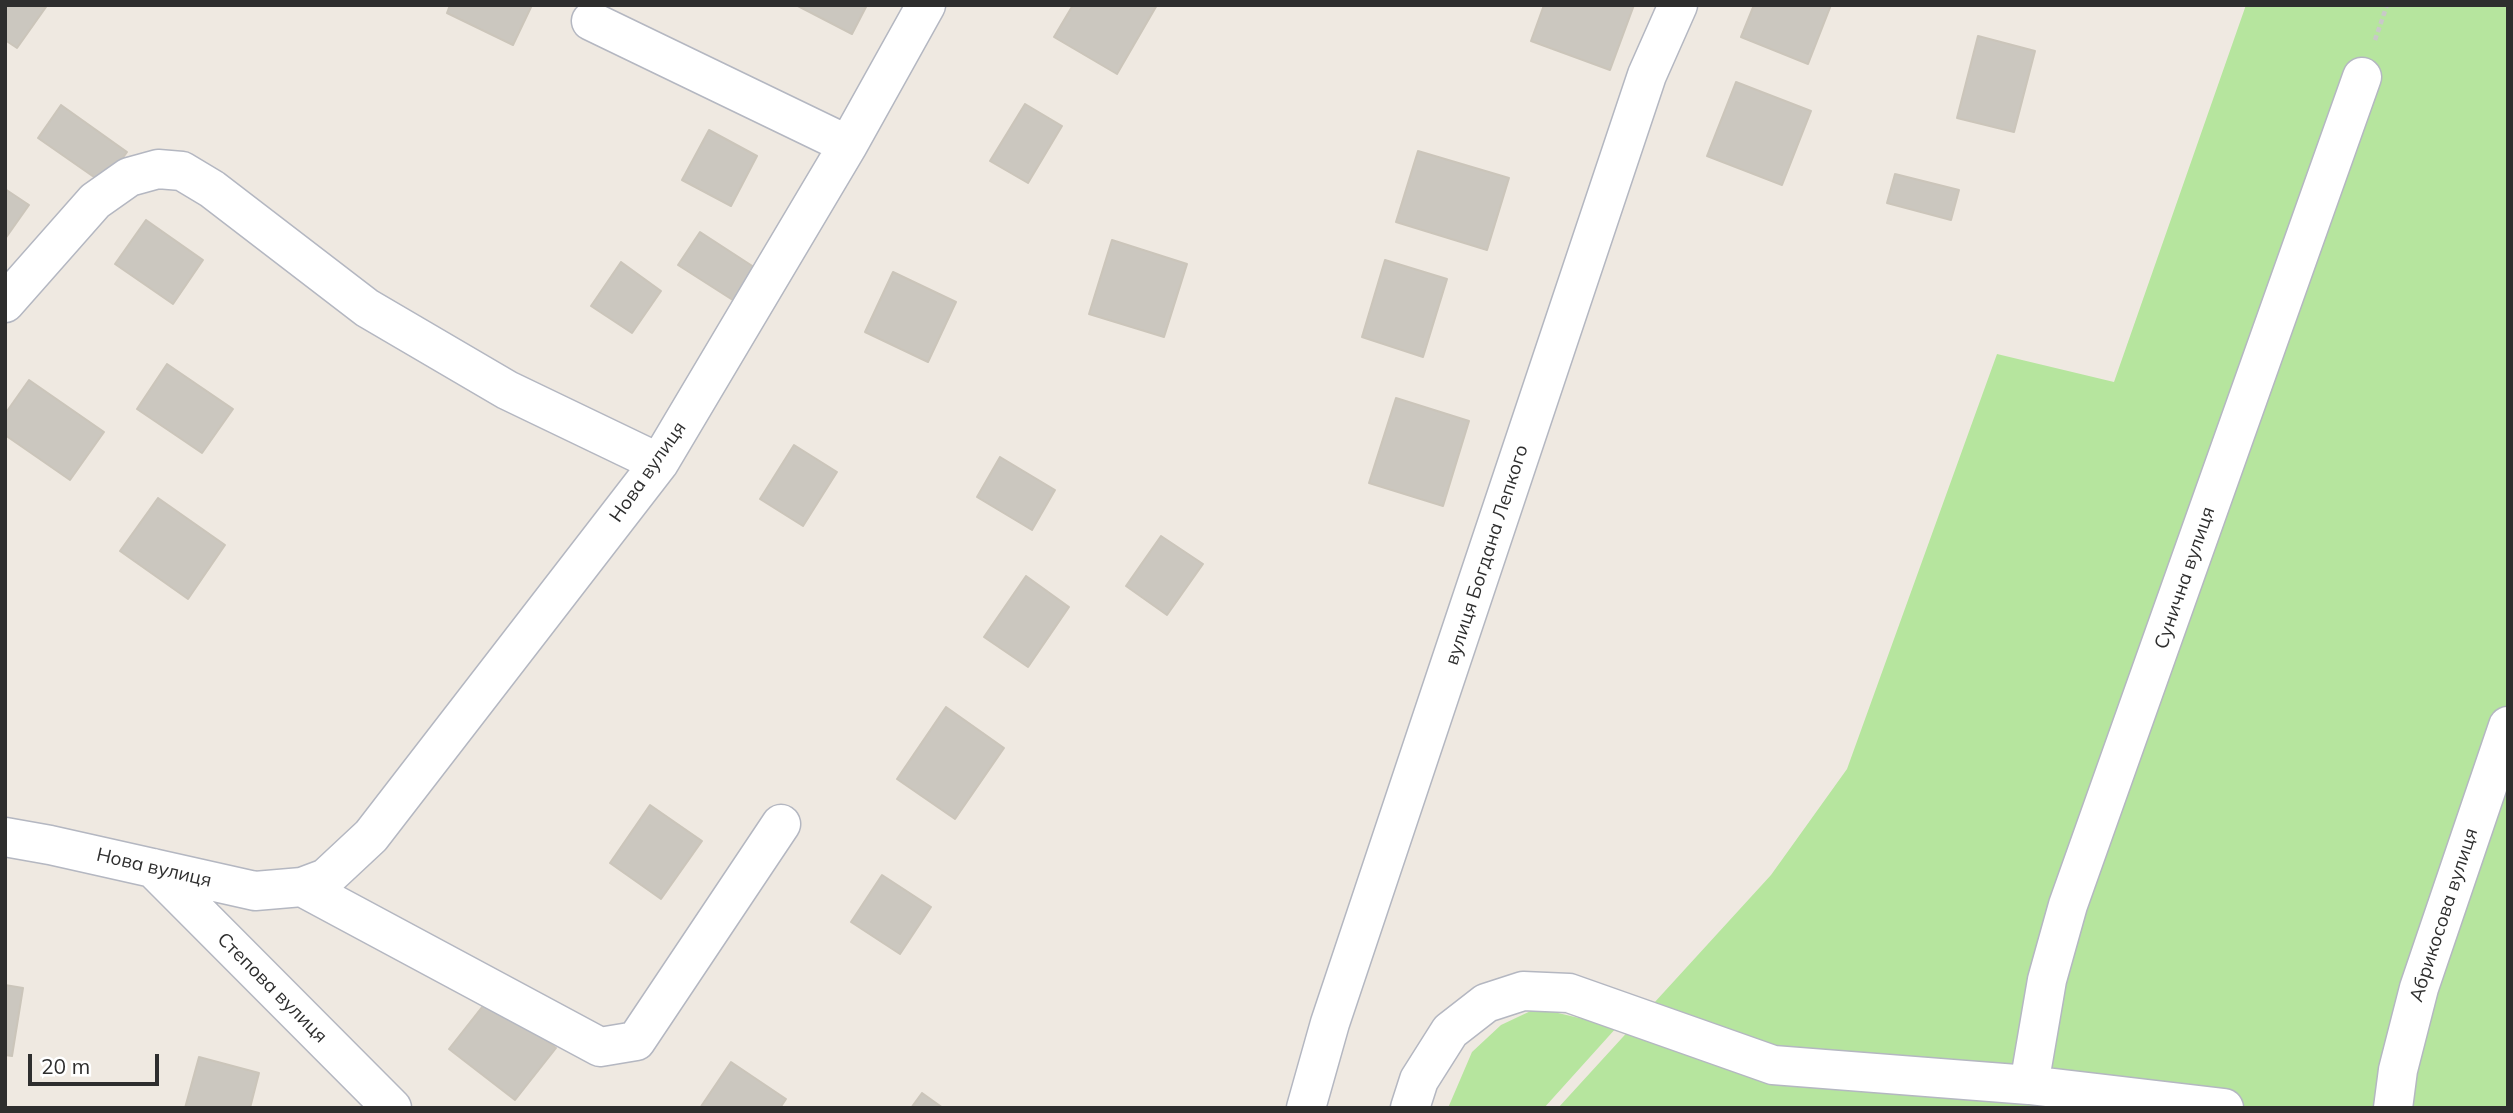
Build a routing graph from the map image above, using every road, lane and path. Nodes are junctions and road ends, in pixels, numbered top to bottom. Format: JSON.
{"nodes":[{"id":1,"x":926,"y":5,"type":"edge"},
{"id":2,"x":1678,"y":5,"type":"edge"},
{"id":3,"x":591,"y":21,"type":"dead end"},
{"id":4,"x":2362,"y":77,"type":"dead end"},
{"id":5,"x":848,"y":145,"type":"junction"},
{"id":6,"x":5,"y":303,"type":"edge"},
{"id":7,"x":659,"y":463,"type":"junction"},
{"id":8,"x":2508,"y":726,"type":"edge"},
{"id":9,"x":780,"y":824,"type":"dead end"},
{"id":10,"x":5,"y":837,"type":"edge"},
{"id":11,"x":153,"y":869,"type":"junction"},
{"id":12,"x":302,"y":887,"type":"junction"},
{"id":13,"x":2029,"y":1085,"type":"junction"},
{"id":14,"x":392,"y":1108,"type":"edge"},
{"id":15,"x":1306,"y":1108,"type":"edge"},
{"id":16,"x":1410,"y":1108,"type":"edge"},
{"id":17,"x":2224,"y":1108,"type":"edge"},
{"id":18,"x":2393,"y":1108,"type":"edge"}],
"edges":[{"from":1,"to":5,"type":"street","name":"Нова вулиця"},
{"from":2,"to":15,"type":"street","name":"вулиця Богдана Лепкого"},
{"from":3,"to":5,"type":"street"},
{"from":4,"to":13,"type":"street","name":"Сунична вулиця"},
{"from":5,"to":7,"type":"street","name":"Нова вулиця"},
{"from":6,"to":7,"type":"street"},
{"from":7,"to":12,"type":"street","name":"Нова вулиця"},
{"from":8,"to":18,"type":"street","name":"Абрикосова вулиця"},
{"from":9,"to":12,"type":"street"},
{"from":10,"to":11,"type":"street","name":"Нова вулиця"},
{"from":11,"to":12,"type":"street","name":"Нова вулиця"},
{"from":11,"to":14,"type":"street","name":"Степова вулиця"},
{"from":13,"to":16,"type":"street"},
{"from":13,"to":17,"type":"street"}]}
